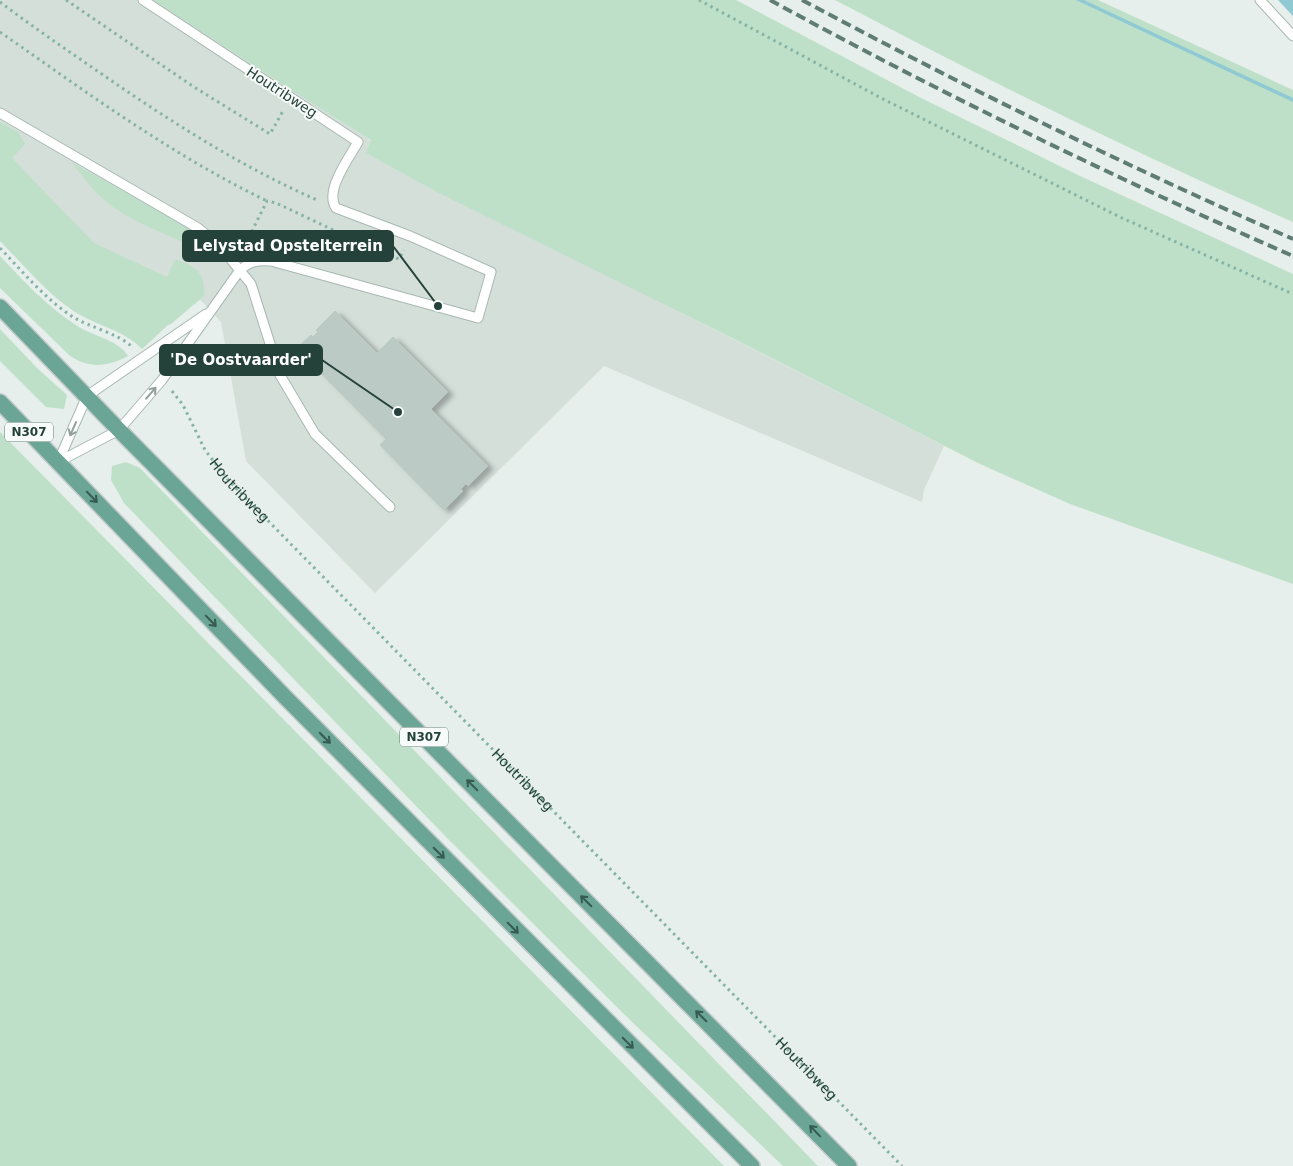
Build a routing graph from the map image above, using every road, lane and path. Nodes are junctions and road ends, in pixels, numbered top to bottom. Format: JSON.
{"nodes":[{"id":1,"x":66,"y":0,"type":"edge"},
{"id":2,"x":142,"y":0,"type":"edge"},
{"id":3,"x":699,"y":0,"type":"edge"},
{"id":4,"x":1260,"y":0,"type":"edge"},
{"id":5,"x":0,"y":2,"type":"edge"},
{"id":6,"x":0,"y":32,"type":"edge"},
{"id":7,"x":1293,"y":36,"type":"edge"},
{"id":8,"x":292,"y":98,"type":"junction"},
{"id":9,"x":0,"y":113,"type":"edge"},
{"id":10,"x":267,"y":201,"type":"junction"},
{"id":11,"x":340,"y":210,"type":"junction"},
{"id":12,"x":0,"y":248,"type":"edge"},
{"id":13,"x":400,"y":257,"type":"dead end"},
{"id":14,"x":238,"y":268,"type":"junction"},
{"id":15,"x":1293,"y":294,"type":"edge"},
{"id":16,"x":0,"y":307,"type":"edge"},
{"id":17,"x":210,"y":311,"type":"junction"},
{"id":18,"x":141,"y":357,"type":"junction"},
{"id":19,"x":162,"y":380,"type":"junction"},
{"id":20,"x":87,"y":396,"type":"junction"},
{"id":21,"x":0,"y":402,"type":"edge"},
{"id":22,"x":119,"y":430,"type":"junction"},
{"id":23,"x":58,"y":462,"type":"junction"},
{"id":24,"x":390,"y":507,"type":"dead end"},
{"id":25,"x":752,"y":1166,"type":"edge"},
{"id":26,"x":849,"y":1166,"type":"edge"},
{"id":27,"x":902,"y":1166,"type":"edge"}],
"edges":[{"from":1,"to":8,"type":"path"},
{"from":2,"to":8,"type":"lane","name":"Houtribweg"},
{"from":3,"to":15,"type":"path"},
{"from":4,"to":7,"type":"lane"},
{"from":5,"to":11,"type":"path"},
{"from":6,"to":10,"type":"path"},
{"from":8,"to":11,"type":"lane","name":"Houtribweg"},
{"from":9,"to":14,"type":"lane"},
{"from":10,"to":13,"type":"path"},
{"from":10,"to":14,"type":"path"},
{"from":11,"to":14,"type":"lane"},
{"from":12,"to":18,"type":"path"},
{"from":14,"to":17,"type":"lane"},
{"from":14,"to":24,"type":"lane"},
{"from":16,"to":20,"type":"main road","number":"N307"},
{"from":17,"to":18,"type":"lane"},
{"from":17,"to":19,"type":"lane"},
{"from":18,"to":20,"type":"lane"},
{"from":22,"to":19,"type":"lane","one_way":true},
{"from":19,"to":27,"type":"path","name":"Houtribweg"},
{"from":20,"to":22,"type":"main road","number":"N307"},
{"from":20,"to":23,"type":"lane","one_way":true},
{"from":21,"to":23,"type":"main road","number":"N307"},
{"from":22,"to":23,"type":"lane"},
{"from":26,"to":22,"type":"main road","number":"N307","one_way":true},
{"from":23,"to":25,"type":"main road","number":"N307","one_way":true}]}
